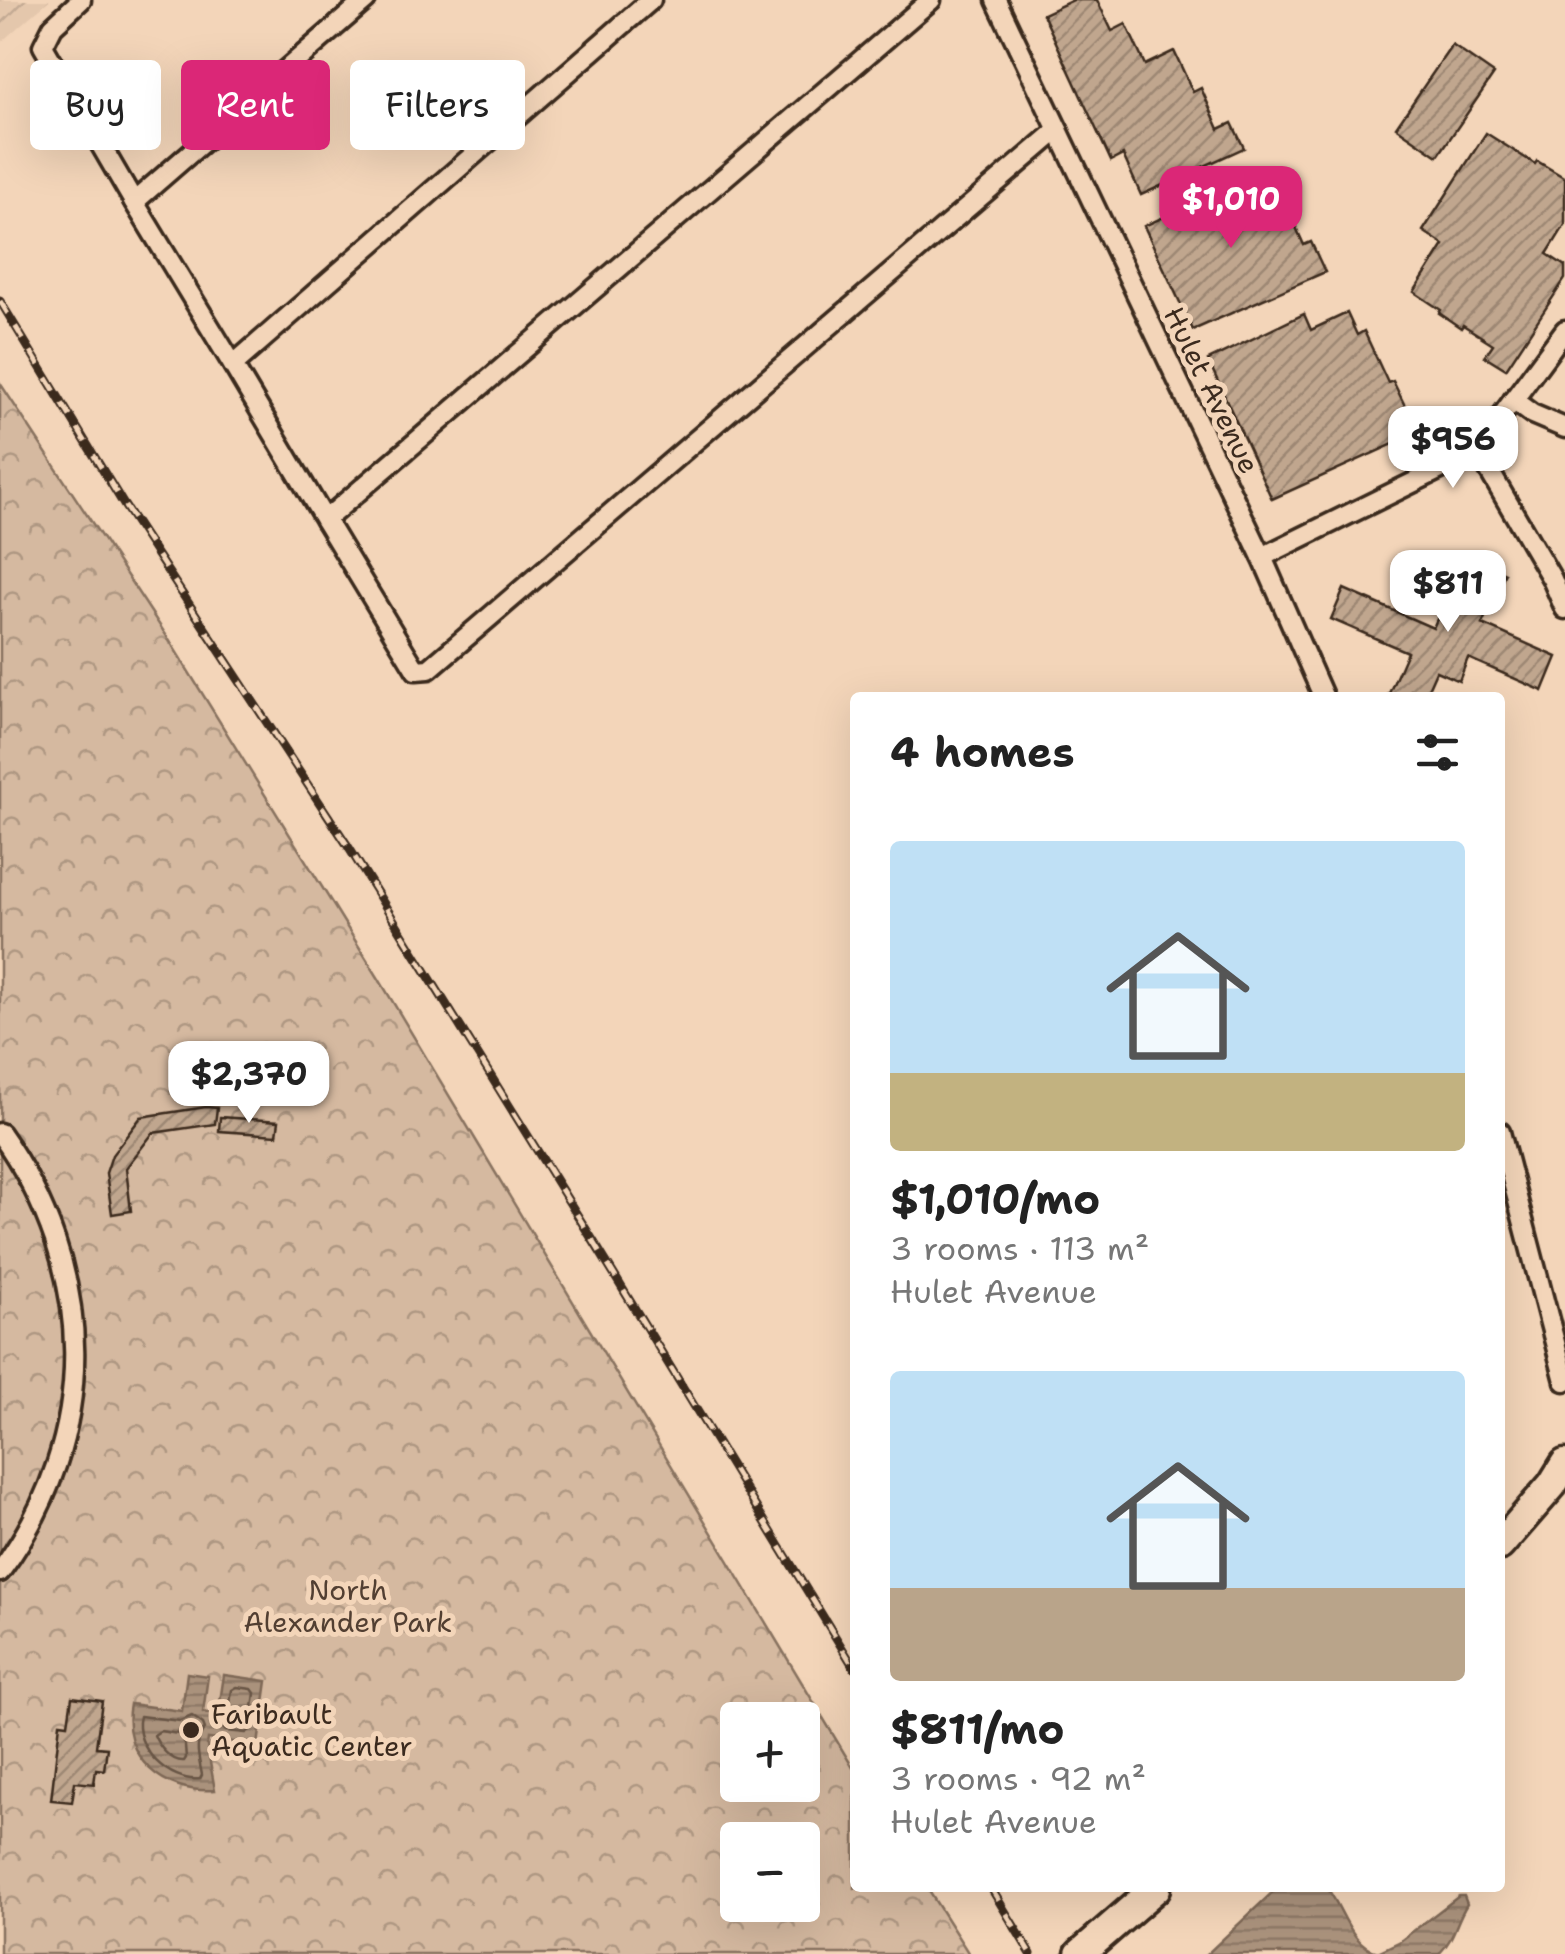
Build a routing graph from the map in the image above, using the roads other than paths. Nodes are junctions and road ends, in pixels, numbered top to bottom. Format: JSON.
{"nodes":[{"id":1,"x":81,"y":0,"type":"edge"},
{"id":2,"x":366,"y":0,"type":"edge"},
{"id":3,"x":652,"y":0,"type":"edge"},
{"id":4,"x":931,"y":0,"type":"edge"},
{"id":5,"x":996,"y":0,"type":"edge"},
{"id":6,"x":1058,"y":130,"type":"junction"},
{"id":7,"x":134,"y":202,"type":"junction"},
{"id":8,"x":1565,"y":330,"type":"edge"},
{"id":9,"x":233,"y":364,"type":"junction"},
{"id":10,"x":1513,"y":400,"type":"junction"},
{"id":11,"x":1564,"y":426,"type":"edge"},
{"id":12,"x":1476,"y":448,"type":"junction"},
{"id":13,"x":325,"y":520,"type":"junction"},
{"id":14,"x":1262,"y":558,"type":"junction"},
{"id":15,"x":1565,"y":609,"type":"edge"},
{"id":16,"x":1321,"y":692,"type":"edge"},
{"id":17,"x":0,"y":1133,"type":"edge"},
{"id":18,"x":1505,"y":1151,"type":"edge"},
{"id":19,"x":1565,"y":1381,"type":"edge"},
{"id":20,"x":1565,"y":1464,"type":"edge"},
{"id":21,"x":1505,"y":1539,"type":"edge"},
{"id":22,"x":0,"y":1572,"type":"edge"},
{"id":23,"x":1151,"y":1892,"type":"edge"},
{"id":24,"x":1080,"y":1954,"type":"edge"}],
"edges":[{"from":1,"to":7,"type":"street"},
{"from":2,"to":7,"type":"street"},
{"from":3,"to":9,"type":"street"},
{"from":4,"to":13,"type":"street"},
{"from":5,"to":6,"type":"street","name":"Hulet Avenue"},
{"from":6,"to":13,"type":"street"},
{"from":6,"to":14,"type":"street","name":"Hulet Avenue"},
{"from":7,"to":9,"type":"street"},
{"from":8,"to":10,"type":"street"},
{"from":9,"to":13,"type":"street"},
{"from":10,"to":11,"type":"street"},
{"from":10,"to":12,"type":"street"},
{"from":12,"to":14,"type":"street"},
{"from":12,"to":15,"type":"street"},
{"from":14,"to":16,"type":"street","name":"Hulet Avenue"},
{"from":17,"to":22,"type":"street"},
{"from":18,"to":19,"type":"street"},
{"from":20,"to":21,"type":"highway"},
{"from":23,"to":24,"type":"highway"}]}
